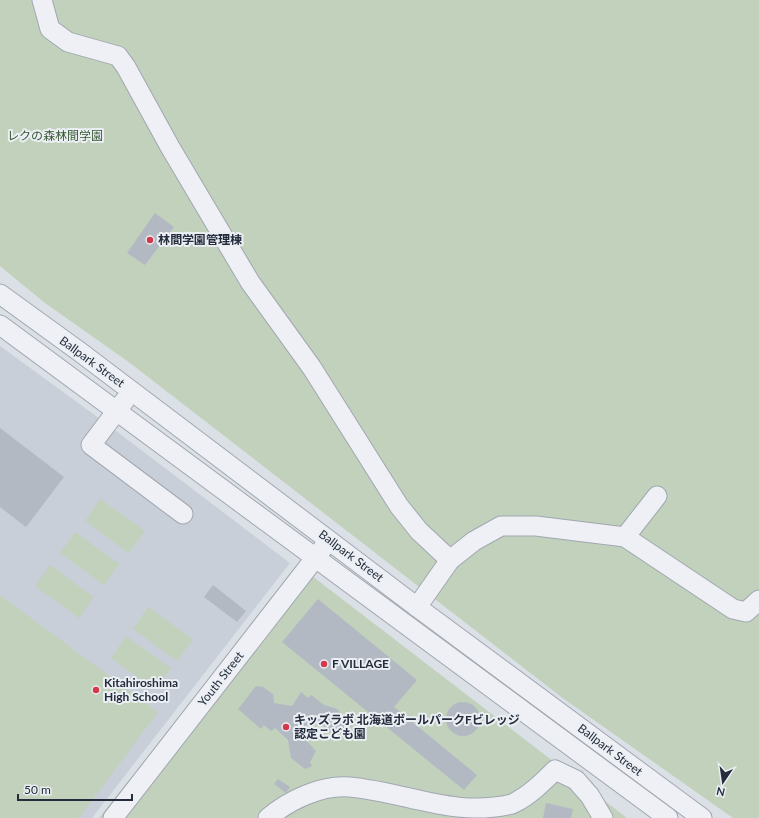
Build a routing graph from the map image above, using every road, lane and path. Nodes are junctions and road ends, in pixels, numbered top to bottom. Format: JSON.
{"nodes":[{"id":1,"x":42,"y":0,"type":"edge"},
{"id":2,"x":0,"y":294,"type":"edge"},
{"id":3,"x":0,"y":325,"type":"edge"},
{"id":4,"x":132,"y":391,"type":"junction"},
{"id":5,"x":118,"y":410,"type":"junction"},
{"id":6,"x":657,"y":496,"type":"dead end"},
{"id":7,"x":183,"y":514,"type":"dead end"},
{"id":8,"x":625,"y":537,"type":"junction"},
{"id":9,"x":330,"y":540,"type":"junction"},
{"id":10,"x":316,"y":557,"type":"junction"},
{"id":11,"x":450,"y":560,"type":"junction"},
{"id":12,"x":759,"y":600,"type":"edge"},
{"id":13,"x":417,"y":607,"type":"junction"},
{"id":14,"x":113,"y":818,"type":"edge"},
{"id":15,"x":268,"y":818,"type":"edge"},
{"id":16,"x":603,"y":818,"type":"edge"},
{"id":17,"x":668,"y":818,"type":"edge"},
{"id":18,"x":702,"y":818,"type":"edge"}],
"edges":[{"from":1,"to":11,"type":"street"},
{"from":2,"to":4,"type":"street","name":"Ballpark Street"},
{"from":3,"to":5,"type":"street","name":"Ballpark Street"},
{"from":4,"to":5,"type":"street"},
{"from":4,"to":9,"type":"street","name":"Ballpark Street"},
{"from":5,"to":7,"type":"street"},
{"from":5,"to":10,"type":"street","name":"Ballpark Street"},
{"from":6,"to":8,"type":"street"},
{"from":8,"to":11,"type":"street"},
{"from":8,"to":12,"type":"street"},
{"from":9,"to":10,"type":"street","name":"Youth Street"},
{"from":9,"to":13,"type":"street","name":"Ballpark Street"},
{"from":10,"to":14,"type":"street","name":"Youth Street"},
{"from":10,"to":17,"type":"street","name":"Ballpark Street"},
{"from":11,"to":13,"type":"street"},
{"from":13,"to":18,"type":"street","name":"Ballpark Street"},
{"from":15,"to":16,"type":"street"}]}
